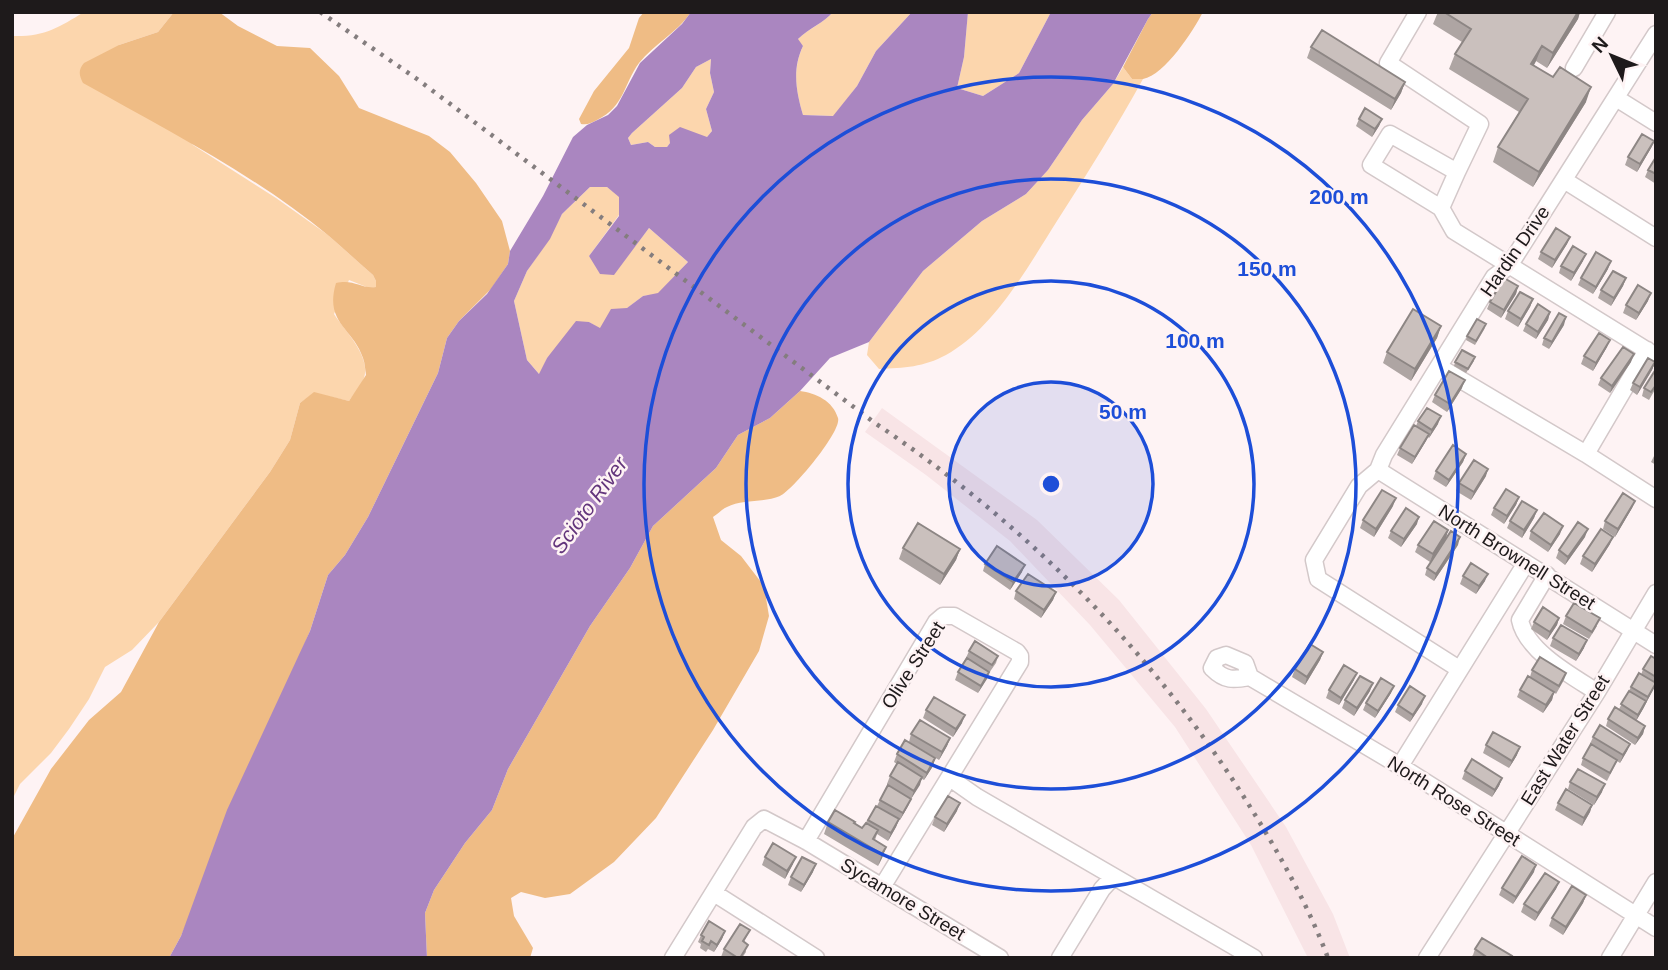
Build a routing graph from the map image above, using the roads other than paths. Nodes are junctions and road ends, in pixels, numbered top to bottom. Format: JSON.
{"nodes":[{"id":1,"x":1418,"y":12,"type":"edge"},
{"id":2,"x":1607,"y":12,"type":"edge"},
{"id":3,"x":1656,"y":34,"type":"edge"},
{"id":4,"x":1574,"y":68,"type":"dead end"},
{"id":5,"x":1616,"y":98,"type":"junction"},
{"id":6,"x":1656,"y":122,"type":"edge"},
{"id":7,"x":1457,"y":172,"type":"junction"},
{"id":8,"x":1564,"y":180,"type":"junction"},
{"id":9,"x":1441,"y":208,"type":"junction"},
{"id":10,"x":1656,"y":238,"type":"edge"},
{"id":11,"x":1509,"y":266,"type":"junction"},
{"id":12,"x":1651,"y":353,"type":"edge"},
{"id":13,"x":1440,"y":367,"type":"junction"},
{"id":14,"x":1586,"y":454,"type":"junction"},
{"id":15,"x":1378,"y":470,"type":"junction"},
{"id":16,"x":1656,"y":499,"type":"edge"},
{"id":17,"x":1525,"y":563,"type":"junction"},
{"id":18,"x":1547,"y":575,"type":"junction"},
{"id":19,"x":1656,"y":593,"type":"edge"},
{"id":20,"x":1632,"y":630,"type":"junction"},
{"id":21,"x":1656,"y":645,"type":"edge"},
{"id":22,"x":1460,"y":669,"type":"junction"},
{"id":23,"x":1250,"y":677,"type":"dead end"},
{"id":24,"x":1597,"y":692,"type":"junction"},
{"id":25,"x":1400,"y":766,"type":"junction"},
{"id":26,"x":950,"y":778,"type":"junction"},
{"id":27,"x":1506,"y":833,"type":"junction"},
{"id":28,"x":806,"y":841,"type":"junction"},
{"id":29,"x":1113,"y":877,"type":"junction"},
{"id":30,"x":1656,"y":881,"type":"edge"},
{"id":31,"x":882,"y":887,"type":"junction"},
{"id":32,"x":714,"y":893,"type":"junction"},
{"id":33,"x":1635,"y":915,"type":"junction"},
{"id":34,"x":1656,"y":928,"type":"edge"},
{"id":35,"x":673,"y":958,"type":"edge"},
{"id":36,"x":816,"y":958,"type":"edge"},
{"id":37,"x":999,"y":958,"type":"edge"},
{"id":38,"x":1060,"y":958,"type":"edge"},
{"id":39,"x":1254,"y":958,"type":"edge"},
{"id":40,"x":1427,"y":958,"type":"edge"},
{"id":41,"x":1610,"y":958,"type":"edge"}],
"edges":[{"from":1,"to":7,"type":"street"},
{"from":2,"to":4,"type":"street"},
{"from":3,"to":5,"type":"street","name":"Hardin Drive"},
{"from":5,"to":6,"type":"street"},
{"from":5,"to":8,"type":"street","name":"Hardin Drive"},
{"from":7,"to":9,"type":"street"},
{"from":7,"to":9,"type":"street"},
{"from":8,"to":10,"type":"street"},
{"from":8,"to":11,"type":"street","name":"Hardin Drive"},
{"from":9,"to":11,"type":"street"},
{"from":11,"to":12,"type":"street"},
{"from":11,"to":13,"type":"street","name":"Hardin Drive"},
{"from":12,"to":14,"type":"street"},
{"from":13,"to":14,"type":"street"},
{"from":13,"to":15,"type":"street","name":"Hardin Drive"},
{"from":14,"to":16,"type":"street"},
{"from":15,"to":17,"type":"street","name":"North Brownell Street"},
{"from":15,"to":22,"type":"street","name":"Hardin Drive"},
{"from":17,"to":18,"type":"street","name":"North Brownell Street"},
{"from":17,"to":22,"type":"street"},
{"from":18,"to":20,"type":"street","name":"North Brownell Street"},
{"from":18,"to":24,"type":"street"},
{"from":19,"to":20,"type":"street","name":"East Water Street"},
{"from":20,"to":21,"type":"street","name":"North Brownell Street"},
{"from":20,"to":24,"type":"street","name":"East Water Street"},
{"from":22,"to":25,"type":"street"},
{"from":23,"to":25,"type":"street","name":"North Rose Street"},
{"from":24,"to":27,"type":"street","name":"East Water Street"},
{"from":25,"to":27,"type":"street","name":"North Rose Street"},
{"from":26,"to":28,"type":"street","name":"Olive Street"},
{"from":26,"to":29,"type":"street"},
{"from":26,"to":31,"type":"street","name":"Olive Street"},
{"from":27,"to":33,"type":"street","name":"North Rose Street"},
{"from":27,"to":40,"type":"street","name":"East Water Street"},
{"from":28,"to":31,"type":"street","name":"Sycamore Street"},
{"from":28,"to":32,"type":"street","name":"Sycamore Street"},
{"from":29,"to":38,"type":"street"},
{"from":29,"to":39,"type":"street"},
{"from":30,"to":33,"type":"street"},
{"from":31,"to":37,"type":"street","name":"Sycamore Street"},
{"from":32,"to":35,"type":"street"},
{"from":32,"to":36,"type":"street"},
{"from":33,"to":34,"type":"street","name":"North Rose Street"},
{"from":33,"to":41,"type":"street"}]}
